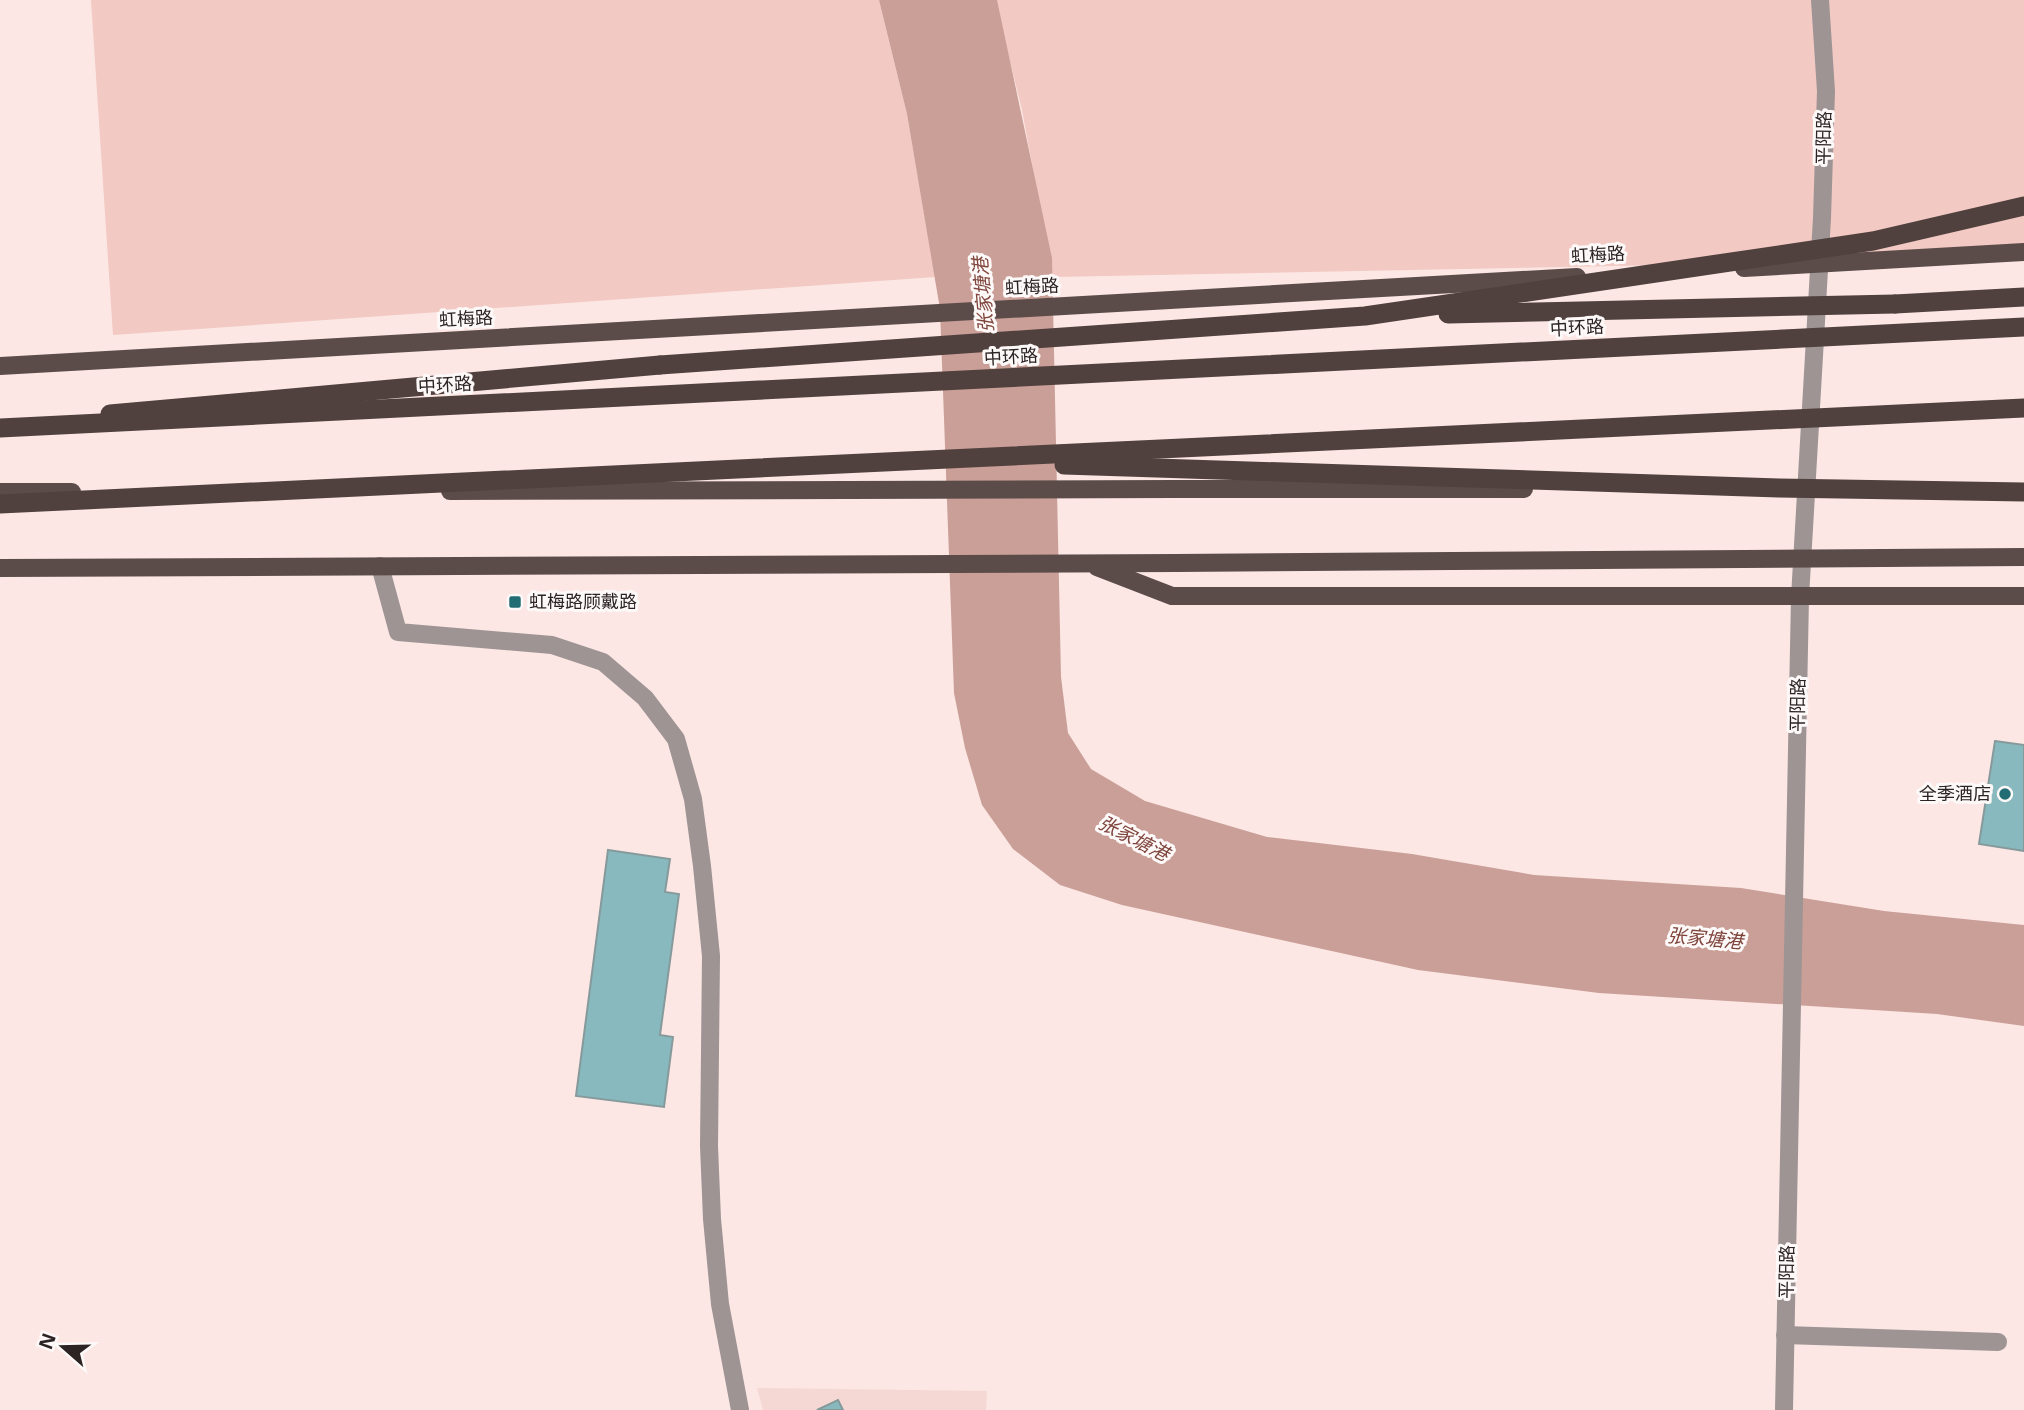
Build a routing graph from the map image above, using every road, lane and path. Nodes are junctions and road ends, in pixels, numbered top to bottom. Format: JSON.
{"nodes":[{"id":1,"x":1819,"y":0,"type":"edge"},
{"id":2,"x":2024,"y":206,"type":"edge"},
{"id":3,"x":2024,"y":252,"type":"edge"},
{"id":4,"x":1820,"y":263,"type":"junction"},
{"id":5,"x":2024,"y":297,"type":"edge"},
{"id":6,"x":1364,"y":316,"type":"junction"},
{"id":7,"x":2024,"y":327,"type":"edge"},
{"id":8,"x":0,"y":366,"type":"edge"},
{"id":9,"x":2024,"y":408,"type":"edge"},
{"id":10,"x":0,"y":426,"type":"edge"},
{"id":11,"x":919,"y":460,"type":"junction"},
{"id":12,"x":2024,"y":490,"type":"edge"},
{"id":13,"x":0,"y":492,"type":"edge"},
{"id":14,"x":0,"y":503,"type":"edge"},
{"id":15,"x":2024,"y":557,"type":"edge"},
{"id":16,"x":1087,"y":564,"type":"junction"},
{"id":17,"x":380,"y":566,"type":"junction"},
{"id":18,"x":0,"y":568,"type":"edge"},
{"id":19,"x":2024,"y":596,"type":"edge"},
{"id":20,"x":1800,"y":597,"type":"junction"},
{"id":21,"x":1785,"y":1335,"type":"junction"},
{"id":22,"x":1998,"y":1342,"type":"dead end"},
{"id":23,"x":740,"y":1410,"type":"edge"},
{"id":24,"x":1784,"y":1410,"type":"edge"}],
"edges":[{"from":1,"to":4,"type":"street","name":"平阳路"},
{"from":2,"to":6,"type":"highway","bridge":true},
{"from":3,"to":4,"type":"main road","name":"虹梅路"},
{"from":4,"to":8,"type":"main road","name":"虹梅路"},
{"from":4,"to":20,"type":"street","name":"平阳路"},
{"from":5,"to":6,"type":"highway","bridge":true},
{"from":6,"to":10,"type":"highway","bridge":true},
{"from":7,"to":10,"type":"highway","name":"中环路","bridge":true},
{"from":9,"to":11,"type":"highway","bridge":true},
{"from":11,"to":12,"type":"highway","bridge":true},
{"from":11,"to":14,"type":"highway","bridge":true},
{"from":12,"to":13,"type":"main road","bridge":true},
{"from":15,"to":16,"type":"main road","bridge":true},
{"from":16,"to":17,"type":"main road"},
{"from":16,"to":20,"type":"main road"},
{"from":17,"to":18,"type":"main road"},
{"from":17,"to":23,"type":"street"},
{"from":19,"to":20,"type":"main road"},
{"from":20,"to":21,"type":"street","name":"平阳路"},
{"from":21,"to":22,"type":"street"},
{"from":21,"to":24,"type":"street","name":"平阳路"}]}
